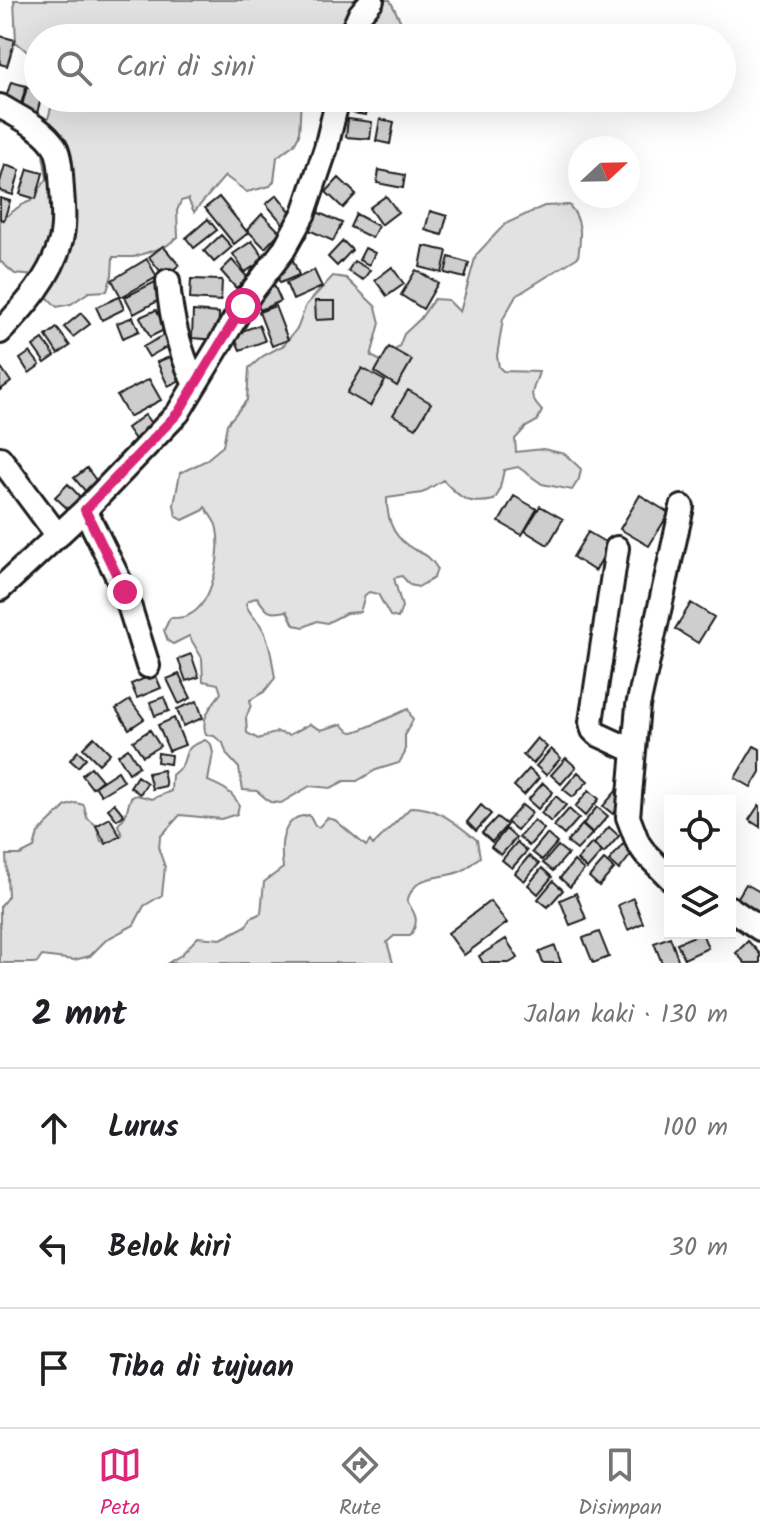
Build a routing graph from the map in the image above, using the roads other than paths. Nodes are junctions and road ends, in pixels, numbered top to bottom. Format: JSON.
{"nodes":[{"id":1,"x":372,"y":0,"type":"edge"},
{"id":2,"x":355,"y":24,"type":"edge"},
{"id":3,"x":0,"y":106,"type":"edge"},
{"id":4,"x":335,"y":112,"type":"edge"},
{"id":5,"x":168,"y":281,"type":"dead end"},
{"id":6,"x":0,"y":332,"type":"edge"},
{"id":7,"x":194,"y":383,"type":"junction"},
{"id":8,"x":0,"y":458,"type":"edge"},
{"id":9,"x":682,"y":507,"type":"dead end"},
{"id":10,"x":85,"y":510,"type":"junction"},
{"id":11,"x":58,"y":536,"type":"junction"},
{"id":12,"x":617,"y":548,"type":"dead end"},
{"id":13,"x":0,"y":589,"type":"edge"},
{"id":14,"x":148,"y":666,"type":"dead end"},
{"id":15,"x":634,"y":751,"type":"junction"},
{"id":16,"x":664,"y":872,"type":"edge"},
{"id":17,"x":736,"y":912,"type":"edge"},
{"id":18,"x":760,"y":929,"type":"edge"}],
"edges":[{"from":1,"to":2,"type":"street"},
{"from":3,"to":6,"type":"street"},
{"from":4,"to":7,"type":"street"},
{"from":5,"to":7,"type":"street"},
{"from":7,"to":10,"type":"street"},
{"from":8,"to":11,"type":"street"},
{"from":9,"to":15,"type":"street"},
{"from":10,"to":11,"type":"street"},
{"from":10,"to":14,"type":"street"},
{"from":11,"to":13,"type":"street"},
{"from":12,"to":15,"type":"street"},
{"from":15,"to":16,"type":"street"},
{"from":17,"to":18,"type":"street"}]}
